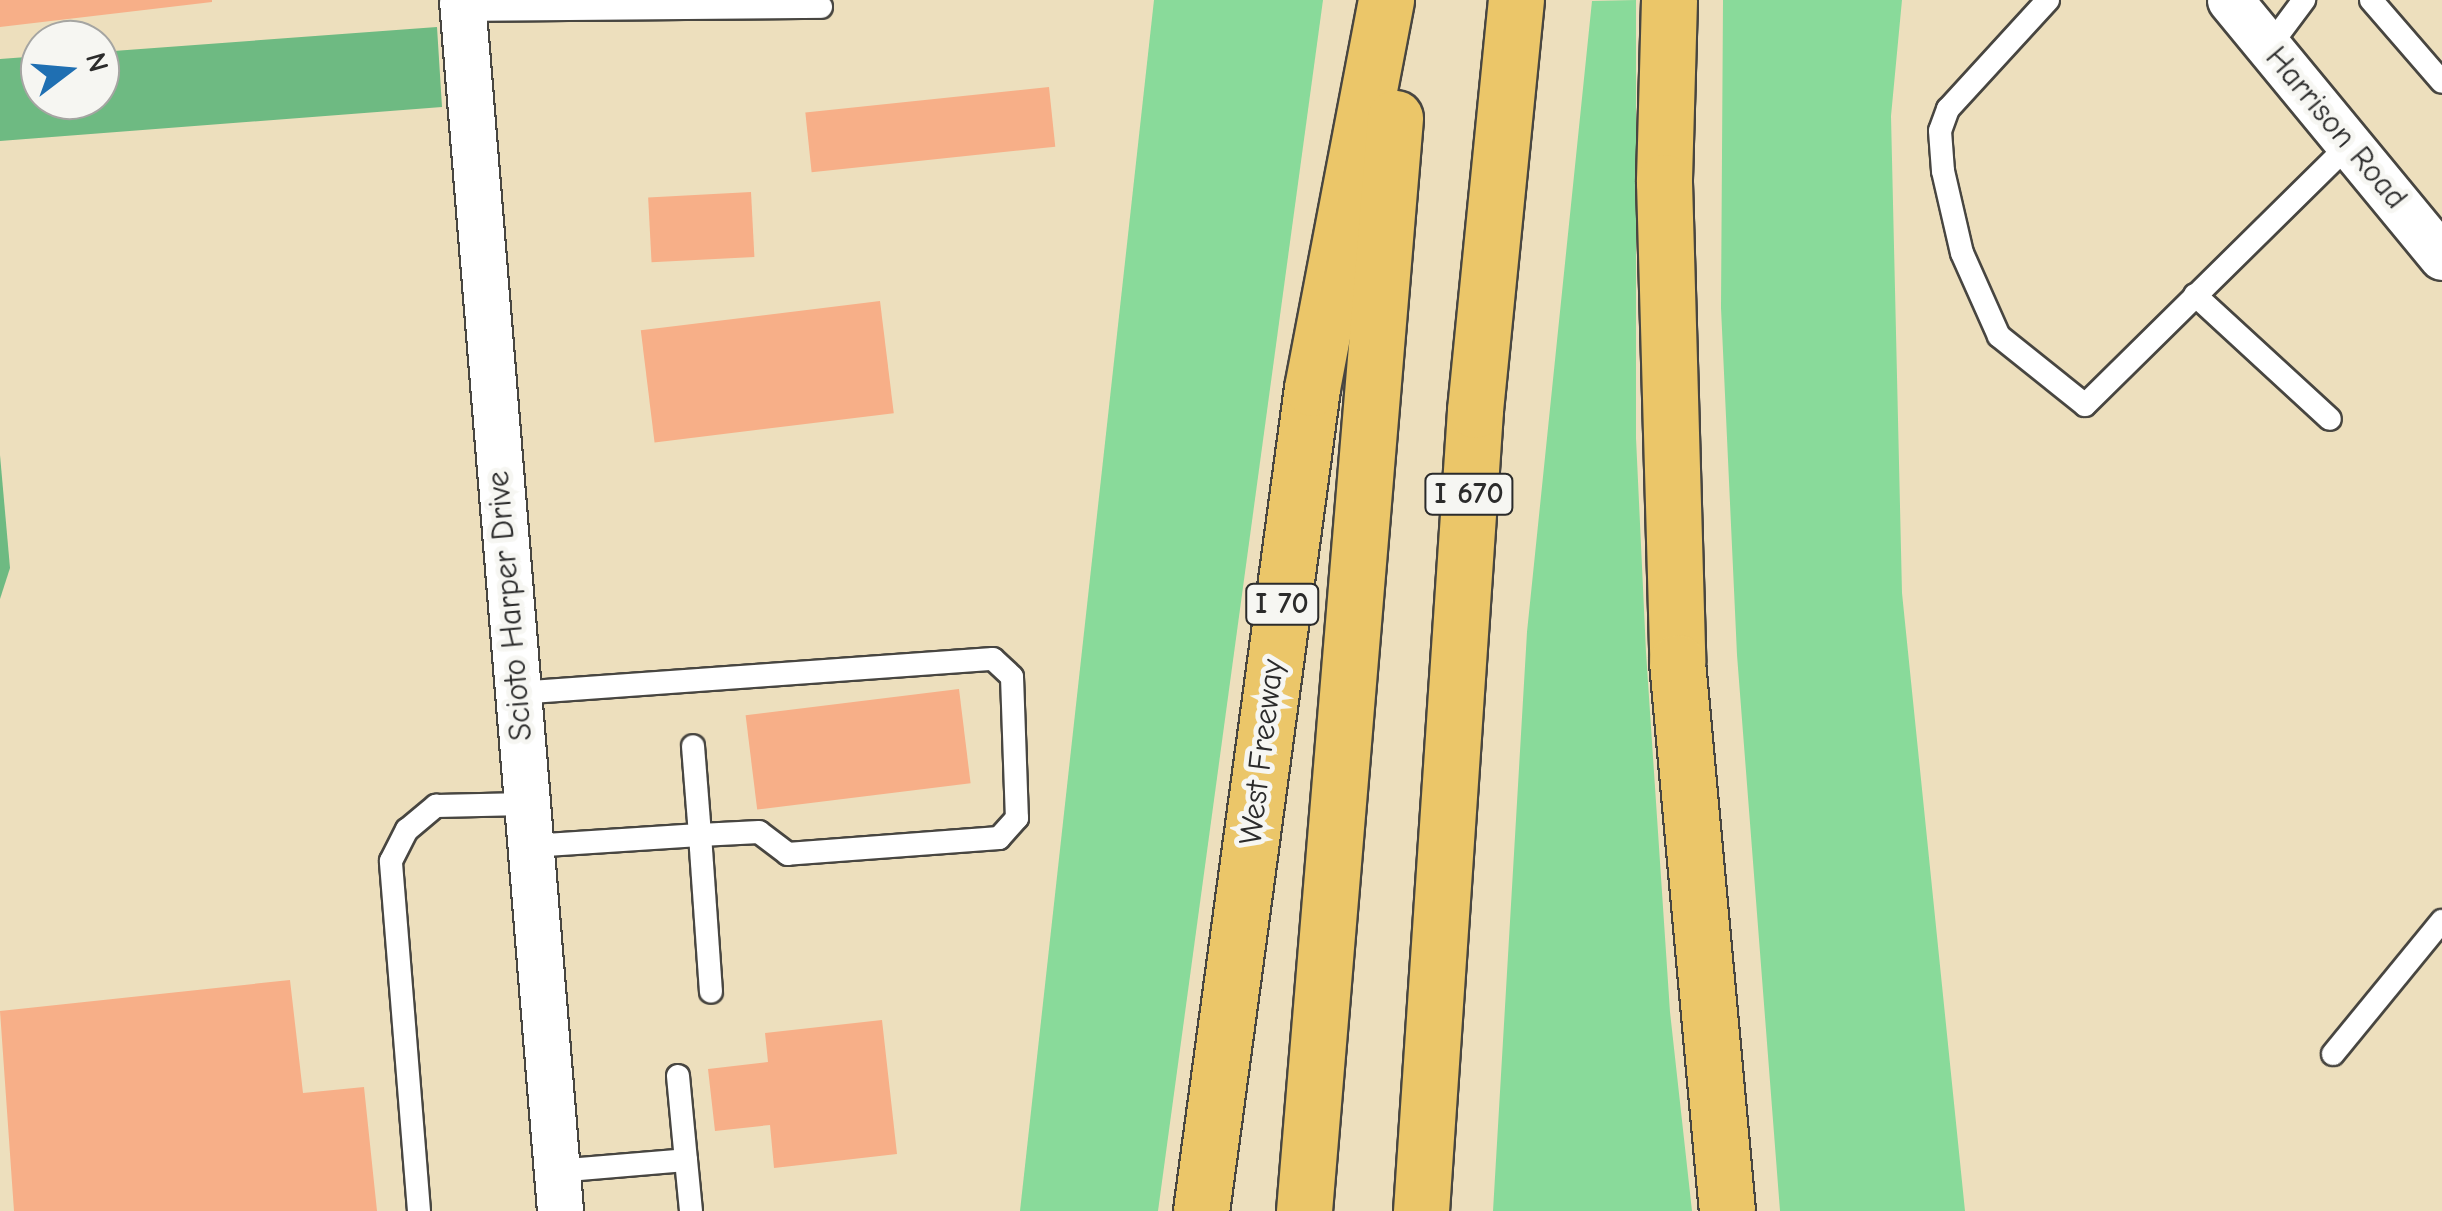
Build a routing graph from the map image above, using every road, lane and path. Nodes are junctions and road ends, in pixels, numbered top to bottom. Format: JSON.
{"nodes":[{"id":1,"x":1386,"y":0,"type":"edge"},
{"id":2,"x":1406,"y":0,"type":"edge"},
{"id":3,"x":1516,"y":0,"type":"edge"},
{"id":4,"x":1669,"y":0,"type":"edge"},
{"id":5,"x":2048,"y":0,"type":"edge"},
{"id":6,"x":2230,"y":0,"type":"edge"},
{"id":7,"x":2304,"y":0,"type":"edge"},
{"id":8,"x":2371,"y":0,"type":"edge"},
{"id":9,"x":617,"y":4,"type":"edge"},
{"id":10,"x":462,"y":5,"type":"edge"},
{"id":11,"x":821,"y":7,"type":"dead end"},
{"id":12,"x":2269,"y":48,"type":"junction"},
{"id":13,"x":2442,"y":82,"type":"edge"},
{"id":14,"x":2350,"y":144,"type":"junction"},
{"id":15,"x":2438,"y":242,"type":"edge"},
{"id":16,"x":2195,"y":295,"type":"junction"},
{"id":17,"x":2330,"y":420,"type":"dead end"},
{"id":18,"x":517,"y":693,"type":"junction"},
{"id":19,"x":694,"y":746,"type":"dead end"},
{"id":20,"x":528,"y":825,"type":"junction"},
{"id":21,"x":700,"y":835,"type":"junction"},
{"id":22,"x":2442,"y":921,"type":"edge"},
{"id":23,"x":711,"y":992,"type":"dead end"},
{"id":24,"x":2334,"y":1054,"type":"dead end"},
{"id":25,"x":678,"y":1076,"type":"dead end"},
{"id":26,"x":686,"y":1160,"type":"junction"},
{"id":27,"x":558,"y":1191,"type":"edge"},
{"id":28,"x":419,"y":1211,"type":"edge"},
{"id":29,"x":691,"y":1211,"type":"edge"},
{"id":30,"x":1202,"y":1211,"type":"edge"},
{"id":31,"x":1304,"y":1211,"type":"edge"},
{"id":32,"x":1421,"y":1211,"type":"edge"},
{"id":33,"x":1727,"y":1211,"type":"edge"}],
"edges":[{"from":1,"to":30,"type":"highway","name":"West Freeway","number":"I 70"},
{"from":2,"to":31,"type":"highway"},
{"from":3,"to":32,"type":"highway","number":"I 670"},
{"from":4,"to":33,"type":"highway"},
{"from":5,"to":16,"type":"lane"},
{"from":6,"to":12,"type":"street","name":"Harrison Road"},
{"from":7,"to":12,"type":"lane"},
{"from":8,"to":13,"type":"lane"},
{"from":9,"to":10,"type":"lane"},
{"from":9,"to":11,"type":"lane"},
{"from":10,"to":18,"type":"street","name":"Scioto Harper Drive"},
{"from":12,"to":14,"type":"street","name":"Harrison Road"},
{"from":14,"to":15,"type":"street","name":"Harrison Road"},
{"from":14,"to":16,"type":"lane"},
{"from":16,"to":17,"type":"lane"},
{"from":18,"to":20,"type":"street","name":"Scioto Harper Drive"},
{"from":18,"to":21,"type":"lane"},
{"from":19,"to":21,"type":"lane"},
{"from":20,"to":21,"type":"lane"},
{"from":20,"to":27,"type":"street","name":"Scioto Harper Drive"},
{"from":20,"to":28,"type":"lane"},
{"from":21,"to":23,"type":"lane"},
{"from":22,"to":24,"type":"lane"},
{"from":25,"to":26,"type":"lane"},
{"from":26,"to":27,"type":"lane"},
{"from":26,"to":29,"type":"lane"}]}
